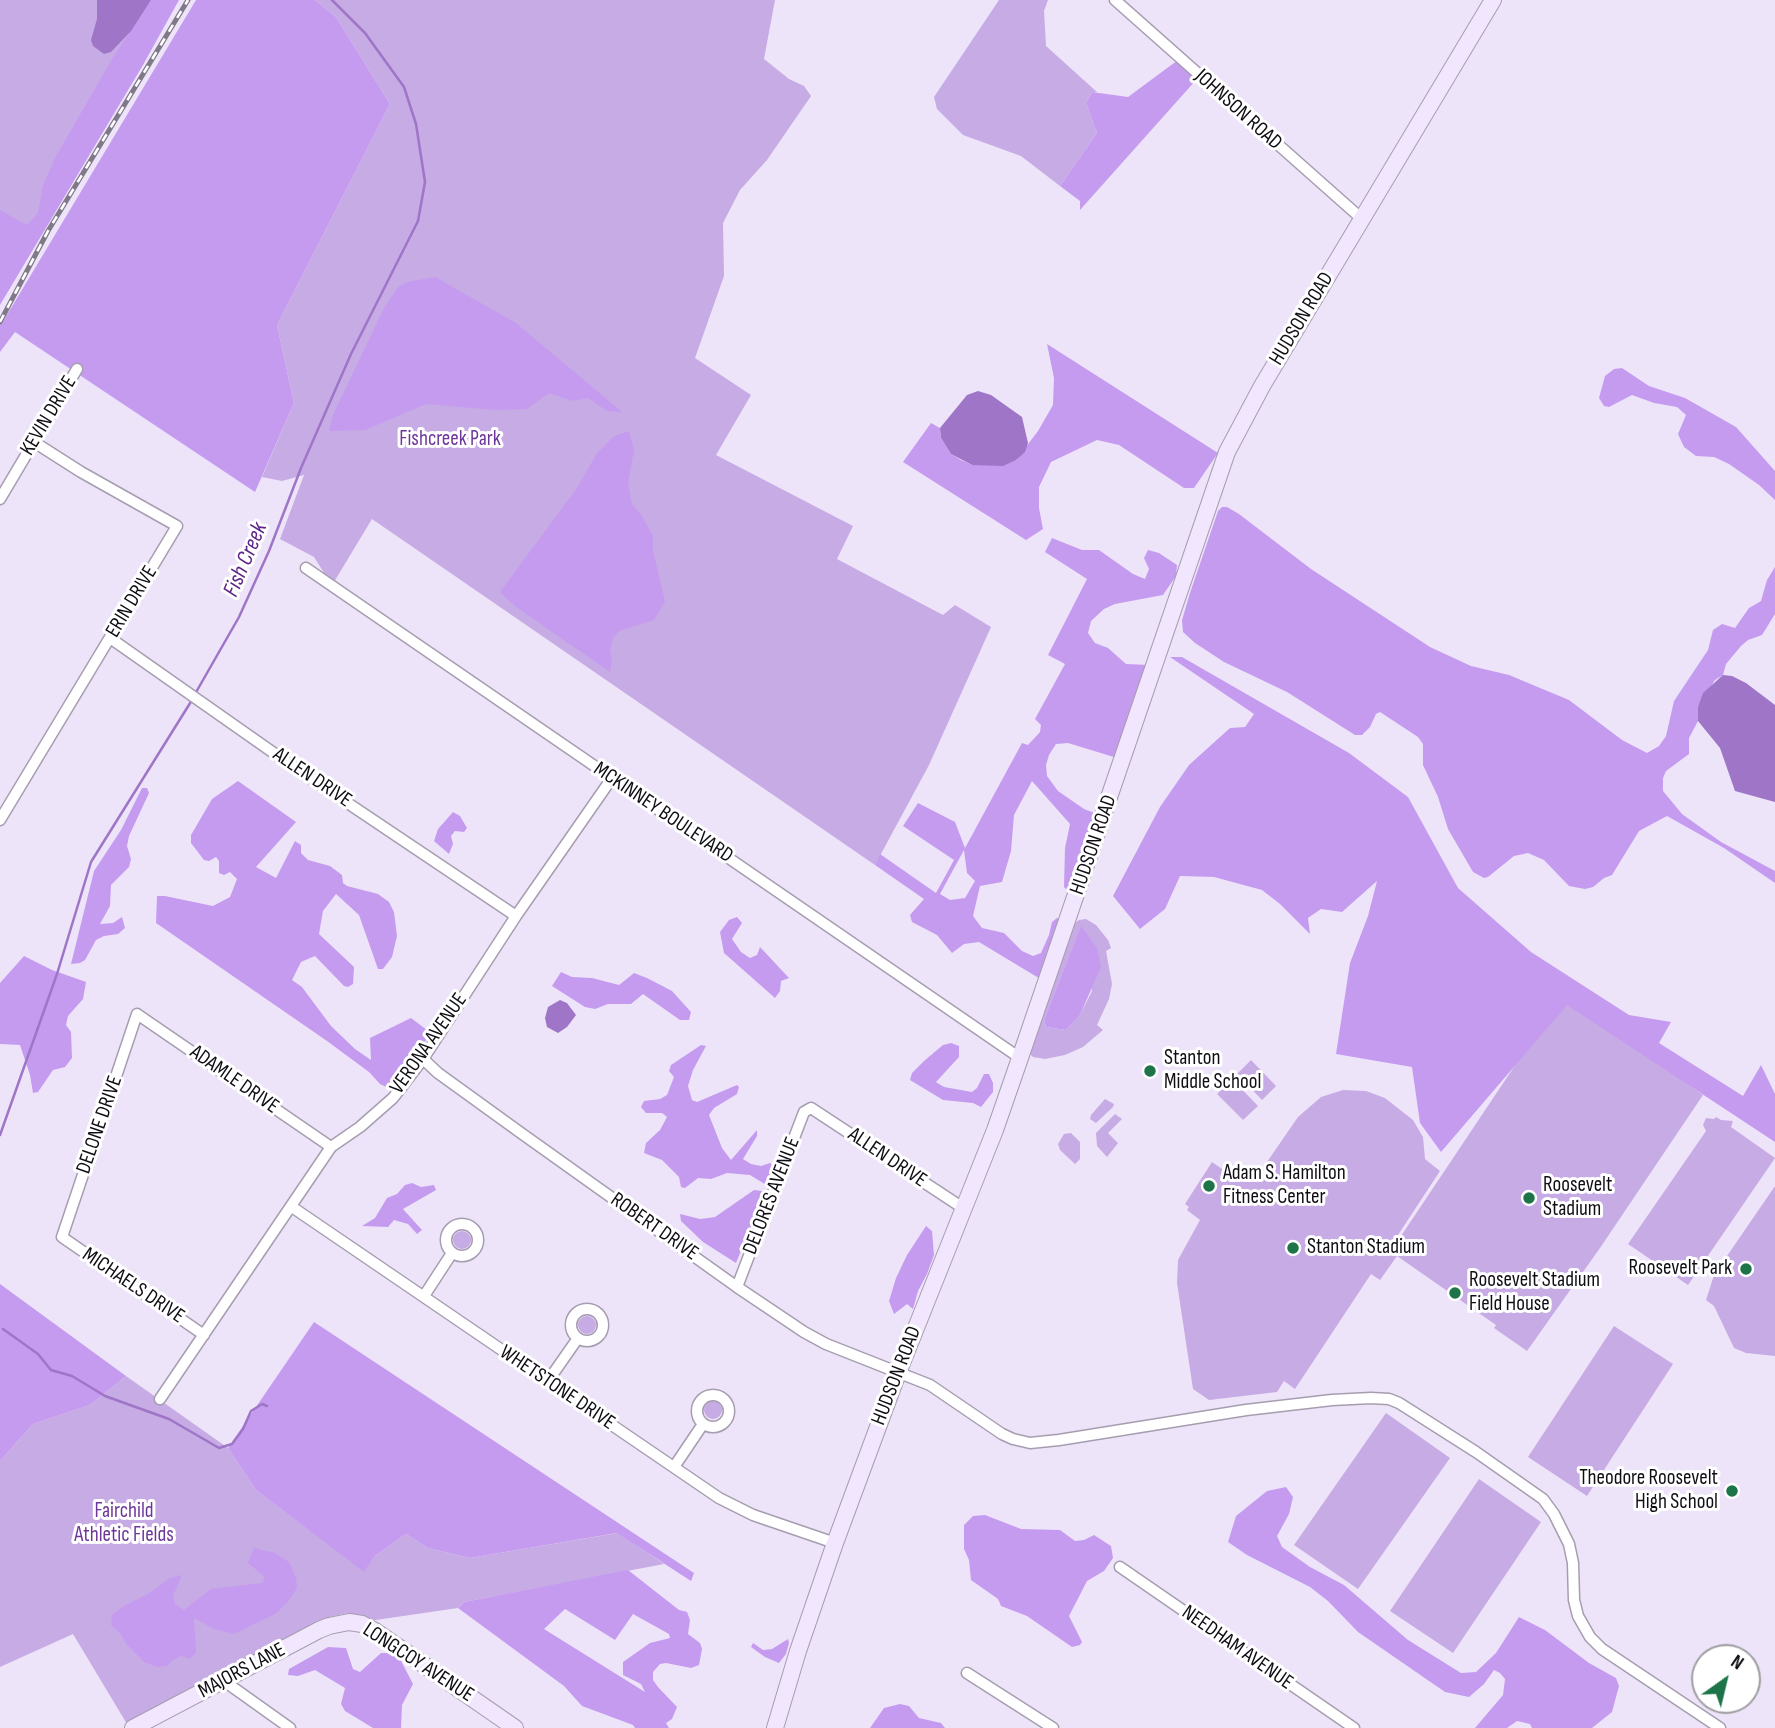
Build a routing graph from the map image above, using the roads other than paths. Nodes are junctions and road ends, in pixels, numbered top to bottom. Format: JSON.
{"nodes":[{"id":1,"x":1115,"y":0,"type":"edge"},
{"id":2,"x":1493,"y":0,"type":"edge"},
{"id":3,"x":1362,"y":219,"type":"junction"},
{"id":4,"x":77,"y":369,"type":"dead end"},
{"id":5,"x":34,"y":442,"type":"junction"},
{"id":6,"x":0,"y":499,"type":"edge"},
{"id":7,"x":306,"y":568,"type":"dead end"},
{"id":8,"x":110,"y":638,"type":"junction"},
{"id":9,"x":612,"y":778,"type":"junction"},
{"id":10,"x":0,"y":820,"type":"edge"},
{"id":11,"x":516,"y":916,"type":"junction"},
{"id":12,"x":137,"y":1014,"type":"joint"},
{"id":13,"x":1020,"y":1058,"type":"junction"},
{"id":14,"x":423,"y":1059,"type":"junction"},
{"id":15,"x":811,"y":1108,"type":"joint"},
{"id":16,"x":331,"y":1147,"type":"junction"},
{"id":17,"x":292,"y":1206,"type":"junction"},
{"id":18,"x":963,"y":1208,"type":"junction"},
{"id":19,"x":62,"y":1237,"type":"joint"},
{"id":20,"x":452,"y":1253,"type":"dead end"},
{"id":21,"x":737,"y":1287,"type":"junction"},
{"id":22,"x":424,"y":1296,"type":"junction"},
{"id":23,"x":204,"y":1335,"type":"junction"},
{"id":24,"x":578,"y":1338,"type":"dead end"},
{"id":25,"x":898,"y":1373,"type":"junction"},
{"id":26,"x":548,"y":1381,"type":"junction"},
{"id":27,"x":160,"y":1399,"type":"dead end"},
{"id":28,"x":703,"y":1424,"type":"dead end"},
{"id":29,"x":674,"y":1467,"type":"junction"},
{"id":30,"x":835,"y":1543,"type":"junction"},
{"id":31,"x":1120,"y":1567,"type":"dead end"},
{"id":32,"x":355,"y":1623,"type":"joint"},
{"id":33,"x":967,"y":1673,"type":"dead end"},
{"id":34,"x":224,"y":1681,"type":"junction"},
{"id":35,"x":140,"y":1726,"type":"edge"},
{"id":36,"x":290,"y":1728,"type":"edge"},
{"id":37,"x":515,"y":1728,"type":"edge"},
{"id":38,"x":775,"y":1728,"type":"edge"},
{"id":39,"x":1053,"y":1728,"type":"edge"},
{"id":40,"x":1354,"y":1728,"type":"edge"},
{"id":41,"x":1720,"y":1728,"type":"edge"}],
"edges":[{"from":1,"to":3,"type":"street","name":"JOHNSON ROAD"},
{"from":2,"to":3,"type":"street","name":"HUDSON ROAD"},
{"from":3,"to":13,"type":"street","name":"HUDSON ROAD"},
{"from":4,"to":5,"type":"street","name":"KEVIN DRIVE"},
{"from":5,"to":6,"type":"street","name":"KEVIN DRIVE"},
{"from":5,"to":8,"type":"street","name":"ERIN DRIVE"},
{"from":7,"to":9,"type":"street","name":"MCKINNEY BOULEVARD"},
{"from":8,"to":10,"type":"street","name":"ERIN DRIVE"},
{"from":8,"to":11,"type":"street","name":"ALLEN DRIVE"},
{"from":9,"to":11,"type":"street","name":"VERONA AVENUE"},
{"from":9,"to":13,"type":"street","name":"MCKINNEY BOULEVARD"},
{"from":11,"to":14,"type":"street","name":"VERONA AVENUE"},
{"from":12,"to":16,"type":"street","name":"ADAMLE DRIVE"},
{"from":12,"to":19,"type":"street","name":"DELONE DRIVE"},
{"from":13,"to":18,"type":"street","name":"HUDSON ROAD"},
{"from":14,"to":16,"type":"street","name":"VERONA AVENUE"},
{"from":14,"to":21,"type":"street","name":"ROBERT DRIVE"},
{"from":15,"to":18,"type":"street","name":"ALLEN DRIVE"},
{"from":15,"to":21,"type":"street","name":"DELORES AVENUE"},
{"from":16,"to":17,"type":"street","name":"VERONA AVENUE"},
{"from":17,"to":22,"type":"street","name":"WHETSTONE DRIVE"},
{"from":17,"to":23,"type":"street","name":"VERONA AVENUE"},
{"from":18,"to":25,"type":"street","name":"HUDSON ROAD"},
{"from":19,"to":23,"type":"street","name":"MICHAELS DRIVE"},
{"from":20,"to":22,"type":"street"},
{"from":21,"to":25,"type":"street","name":"ROBERT DRIVE"},
{"from":22,"to":26,"type":"street","name":"WHETSTONE DRIVE"},
{"from":23,"to":27,"type":"street","name":"VERONA AVENUE"},
{"from":24,"to":26,"type":"street"},
{"from":25,"to":30,"type":"street","name":"HUDSON ROAD"},
{"from":25,"to":41,"type":"street","name":"ROBERT DRIVE"},
{"from":26,"to":29,"type":"street","name":"WHETSTONE DRIVE"},
{"from":28,"to":29,"type":"street"},
{"from":29,"to":30,"type":"street","name":"WHETSTONE DRIVE"},
{"from":30,"to":38,"type":"street","name":"HUDSON ROAD"},
{"from":31,"to":40,"type":"street","name":"NEEDHAM AVENUE"},
{"from":32,"to":34,"type":"street","name":"MAJORS LANE"},
{"from":32,"to":37,"type":"street","name":"LONGCOY AVENUE"},
{"from":33,"to":39,"type":"street"},
{"from":34,"to":35,"type":"street","name":"MAJORS LANE"},
{"from":34,"to":36,"type":"street"}]}
